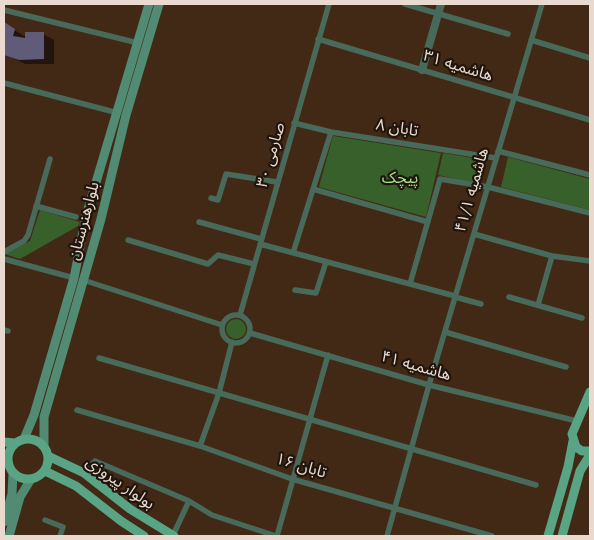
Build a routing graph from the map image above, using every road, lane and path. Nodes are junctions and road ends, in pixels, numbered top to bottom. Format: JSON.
{"nodes":[{"id":1,"x":149,"y":4,"type":"edge"},
{"id":2,"x":159,"y":4,"type":"edge"},
{"id":3,"x":328,"y":4,"type":"edge"},
{"id":4,"x":405,"y":4,"type":"edge"},
{"id":5,"x":441,"y":4,"type":"edge"},
{"id":6,"x":542,"y":4,"type":"edge"},
{"id":7,"x":4,"y":10,"type":"edge"},
{"id":8,"x":438,"y":14,"type":"junction"},
{"id":9,"x":508,"y":34,"type":"dead end"},
{"id":10,"x":318,"y":39,"type":"junction"},
{"id":11,"x":531,"y":40,"type":"junction"},
{"id":12,"x":138,"y":43,"type":"junction"},
{"id":13,"x":590,"y":58,"type":"edge"},
{"id":14,"x":422,"y":70,"type":"junction"},
{"id":15,"x":4,"y":83,"type":"edge"},
{"id":16,"x":514,"y":97,"type":"junction"},
{"id":17,"x":118,"y":113,"type":"junction"},
{"id":18,"x":590,"y":120,"type":"edge"},
{"id":19,"x":294,"y":123,"type":"junction"},
{"id":20,"x":331,"y":132,"type":"junction"},
{"id":21,"x":498,"y":151,"type":"junction"},
{"id":22,"x":496,"y":158,"type":"junction"},
{"id":23,"x":50,"y":159,"type":"dead end"},
{"id":24,"x":590,"y":175,"type":"edge"},
{"id":25,"x":277,"y":182,"type":"junction"},
{"id":26,"x":488,"y":187,"type":"junction"},
{"id":27,"x":313,"y":189,"type":"junction"},
{"id":28,"x":211,"y":198,"type":"dead end"},
{"id":29,"x":36,"y":206,"type":"junction"},
{"id":30,"x":590,"y":213,"type":"edge"},
{"id":31,"x":86,"y":216,"type":"junction"},
{"id":32,"x":76,"y":217,"type":"dead end"},
{"id":33,"x":100,"y":219,"type":"junction"},
{"id":34,"x":199,"y":222,"type":"dead end"},
{"id":35,"x":428,"y":222,"type":"junction"},
{"id":36,"x":474,"y":234,"type":"junction"},
{"id":37,"x":128,"y":240,"type":"dead end"},
{"id":38,"x":261,"y":242,"type":"junction"},
{"id":39,"x":4,"y":252,"type":"edge"},
{"id":40,"x":292,"y":253,"type":"junction"},
{"id":41,"x":552,"y":256,"type":"junction"},
{"id":42,"x":4,"y":259,"type":"edge"},
{"id":43,"x":590,"y":261,"type":"edge"},
{"id":44,"x":326,"y":262,"type":"junction"},
{"id":45,"x":254,"y":264,"type":"junction"},
{"id":46,"x":79,"y":279,"type":"junction"},
{"id":47,"x":410,"y":284,"type":"junction"},
{"id":48,"x":295,"y":290,"type":"dead end"},
{"id":49,"x":455,"y":297,"type":"junction"},
{"id":50,"x":509,"y":297,"type":"dead end"},
{"id":51,"x":482,"y":304,"type":"dead end"},
{"id":52,"x":538,"y":305,"type":"junction"},
{"id":53,"x":240,"y":315,"type":"junction"},
{"id":54,"x":582,"y":318,"type":"dead end"},
{"id":55,"x":222,"y":325,"type":"junction"},
{"id":56,"x":445,"y":332,"type":"junction"},
{"id":57,"x":250,"y":333,"type":"junction"},
{"id":58,"x":232,"y":342,"type":"junction"},
{"id":59,"x":328,"y":355,"type":"junction"},
{"id":60,"x":99,"y":358,"type":"dead end"},
{"id":61,"x":566,"y":367,"type":"dead end"},
{"id":62,"x":429,"y":385,"type":"junction"},
{"id":63,"x":590,"y":392,"type":"edge"},
{"id":64,"x":219,"y":393,"type":"junction"},
{"id":65,"x":587,"y":403,"type":"edge"},
{"id":66,"x":77,"y":410,"type":"dead end"},
{"id":67,"x":309,"y":418,"type":"junction"},
{"id":68,"x":576,"y":421,"type":"junction"},
{"id":69,"x":24,"y":439,"type":"junction"},
{"id":70,"x":573,"y":441,"type":"junction"},
{"id":71,"x":4,"y":442,"type":"edge"},
{"id":72,"x":14,"y":443,"type":"junction"},
{"id":73,"x":44,"y":446,"type":"junction"},
{"id":74,"x":200,"y":446,"type":"junction"},
{"id":75,"x":411,"y":449,"type":"junction"},
{"id":76,"x":590,"y":451,"type":"edge"},
{"id":77,"x":590,"y":455,"type":"edge"},
{"id":78,"x":48,"y":456,"type":"junction"},
{"id":79,"x":6,"y":462,"type":"edge"},
{"id":80,"x":45,"y":471,"type":"junction"},
{"id":81,"x":13,"y":473,"type":"junction"},
{"id":82,"x":84,"y":473,"type":"junction"},
{"id":83,"x":31,"y":479,"type":"junction"},
{"id":84,"x":292,"y":479,"type":"junction"},
{"id":85,"x":536,"y":485,"type":"dead end"},
{"id":86,"x":189,"y":501,"type":"junction"},
{"id":87,"x":395,"y":508,"type":"junction"},
{"id":88,"x":45,"y":520,"type":"dead end"},
{"id":89,"x":4,"y":522,"type":"edge"},
{"id":90,"x":175,"y":533,"type":"edge"},
{"id":91,"x":8,"y":536,"type":"edge"},
{"id":92,"x":60,"y":536,"type":"edge"},
{"id":93,"x":144,"y":536,"type":"edge"},
{"id":94,"x":276,"y":536,"type":"edge"},
{"id":95,"x":387,"y":536,"type":"edge"},
{"id":96,"x":492,"y":536,"type":"edge"},
{"id":97,"x":548,"y":536,"type":"edge"},
{"id":98,"x":562,"y":536,"type":"edge"}],
"edges":[{"from":1,"to":12,"type":"main road","name":"بلوارهنرستان"},
{"from":2,"to":33,"type":"main road","name":"بلوارهنرستان"},
{"from":3,"to":10,"type":"street","name":"صارمی ۳۰"},
{"from":4,"to":8,"type":"street"},
{"from":5,"to":8,"type":"street"},
{"from":6,"to":11,"type":"street","name":"هاشمیه ۴۱/۱"},
{"from":7,"to":12,"type":"street"},
{"from":8,"to":9,"type":"street"},
{"from":8,"to":14,"type":"street"},
{"from":10,"to":14,"type":"street","name":"هاشمیه ۳۱"},
{"from":10,"to":19,"type":"street","name":"صارمی ۳۰"},
{"from":11,"to":13,"type":"street"},
{"from":11,"to":16,"type":"street","name":"هاشمیه ۴۱/۱"},
{"from":12,"to":17,"type":"main road","name":"بلوارهنرستان"},
{"from":14,"to":16,"type":"street","name":"هاشمیه ۳۱"},
{"from":15,"to":17,"type":"street"},
{"from":16,"to":18,"type":"street","name":"هاشمیه ۳۱"},
{"from":16,"to":21,"type":"street","name":"هاشمیه ۴۱/۱"},
{"from":17,"to":31,"type":"main road","name":"بلوارهنرستان"},
{"from":19,"to":20,"type":"street","name":"تابان ۸"},
{"from":19,"to":25,"type":"street","name":"صارمی ۳۰"},
{"from":20,"to":22,"type":"street","name":"تابان ۸"},
{"from":20,"to":27,"type":"street"},
{"from":21,"to":22,"type":"street","name":"هاشمیه ۴۱/۱"},
{"from":21,"to":24,"type":"street"},
{"from":22,"to":26,"type":"street","name":"هاشمیه ۴۱/۱"},
{"from":23,"to":29,"type":"street"},
{"from":25,"to":28,"type":"street"},
{"from":25,"to":38,"type":"street","name":"صارمی ۳۰"},
{"from":26,"to":30,"type":"street"},
{"from":26,"to":35,"type":"street"},
{"from":26,"to":36,"type":"street","name":"هاشمیه ۴۱/۱"},
{"from":27,"to":35,"type":"street"},
{"from":27,"to":40,"type":"street"},
{"from":29,"to":32,"type":"street"},
{"from":29,"to":39,"type":"street"},
{"from":31,"to":33,"type":"main road"},
{"from":31,"to":46,"type":"main road","name":"بلوارهنرستان"},
{"from":33,"to":46,"type":"main road","name":"بلوارهنرستان"},
{"from":34,"to":38,"type":"street"},
{"from":35,"to":47,"type":"street"},
{"from":36,"to":41,"type":"street"},
{"from":36,"to":49,"type":"street","name":"هاشمیه ۴۱/۱"},
{"from":37,"to":45,"type":"street"},
{"from":38,"to":40,"type":"street"},
{"from":38,"to":45,"type":"street","name":"صارمی ۳۰"},
{"from":40,"to":44,"type":"street"},
{"from":41,"to":43,"type":"street"},
{"from":41,"to":52,"type":"street"},
{"from":42,"to":46,"type":"street"},
{"from":44,"to":47,"type":"street"},
{"from":44,"to":48,"type":"street"},
{"from":45,"to":53,"type":"street","name":"صارمی ۳۰"},
{"from":46,"to":55,"type":"street"},
{"from":46,"to":69,"type":"main road","name":"بلوارهنرستان"},
{"from":46,"to":73,"type":"main road","name":"بلوارهنرستان"},
{"from":47,"to":49,"type":"street"},
{"from":49,"to":51,"type":"street"},
{"from":49,"to":56,"type":"street","name":"هاشمیه ۴۱/۱"},
{"from":50,"to":52,"type":"street"},
{"from":52,"to":54,"type":"street"},
{"from":53,"to":55,"type":"street"},
{"from":53,"to":57,"type":"street"},
{"from":55,"to":58,"type":"street"},
{"from":56,"to":61,"type":"street"},
{"from":56,"to":62,"type":"street","name":"هاشمیه ۴۱/۱"},
{"from":57,"to":58,"type":"street"},
{"from":57,"to":59,"type":"street","name":"هاشمیه ۴۱"},
{"from":58,"to":64,"type":"street"},
{"from":59,"to":62,"type":"street","name":"هاشمیه ۴۱"},
{"from":59,"to":67,"type":"street"},
{"from":60,"to":64,"type":"street"},
{"from":62,"to":68,"type":"street","name":"هاشمیه ۴۱"},
{"from":62,"to":75,"type":"street","name":"هاشمیه ۴۱/۱"},
{"from":63,"to":65,"type":"main road"},
{"from":64,"to":67,"type":"street"},
{"from":64,"to":74,"type":"street"},
{"from":65,"to":68,"type":"main road"},
{"from":66,"to":74,"type":"street","name":"تابان ۱۶"},
{"from":67,"to":75,"type":"street"},
{"from":67,"to":84,"type":"street"},
{"from":68,"to":70,"type":"main road"},
{"from":69,"to":72,"type":"main road"},
{"from":69,"to":73,"type":"main road"},
{"from":70,"to":76,"type":"main road"},
{"from":70,"to":97,"type":"main road"},
{"from":71,"to":72,"type":"main road"},
{"from":72,"to":79,"type":"main road"},
{"from":73,"to":78,"type":"main road"},
{"from":74,"to":84,"type":"street","name":"تابان ۱۶"},
{"from":75,"to":85,"type":"street"},
{"from":75,"to":87,"type":"street","name":"هاشمیه ۴۱/۱"},
{"from":77,"to":98,"type":"main road"},
{"from":78,"to":80,"type":"main road"},
{"from":78,"to":82,"type":"main road","name":"بولوار پیروزی"},
{"from":79,"to":81,"type":"main road"},
{"from":80,"to":83,"type":"main road"},
{"from":80,"to":93,"type":"main road","name":"بولوار پیروزی"},
{"from":81,"to":83,"type":"main road"},
{"from":81,"to":89,"type":"main road"},
{"from":82,"to":86,"type":"street"},
{"from":82,"to":90,"type":"main road","name":"بولوار پیروزی"},
{"from":83,"to":91,"type":"main road"},
{"from":84,"to":87,"type":"street","name":"تابان ۱۶"},
{"from":84,"to":94,"type":"street"},
{"from":86,"to":90,"type":"street"},
{"from":86,"to":94,"type":"street"},
{"from":87,"to":95,"type":"street","name":"هاشمیه ۴۱/۱"},
{"from":87,"to":96,"type":"street","name":"تابان ۱۶"},
{"from":88,"to":92,"type":"street"}]}
